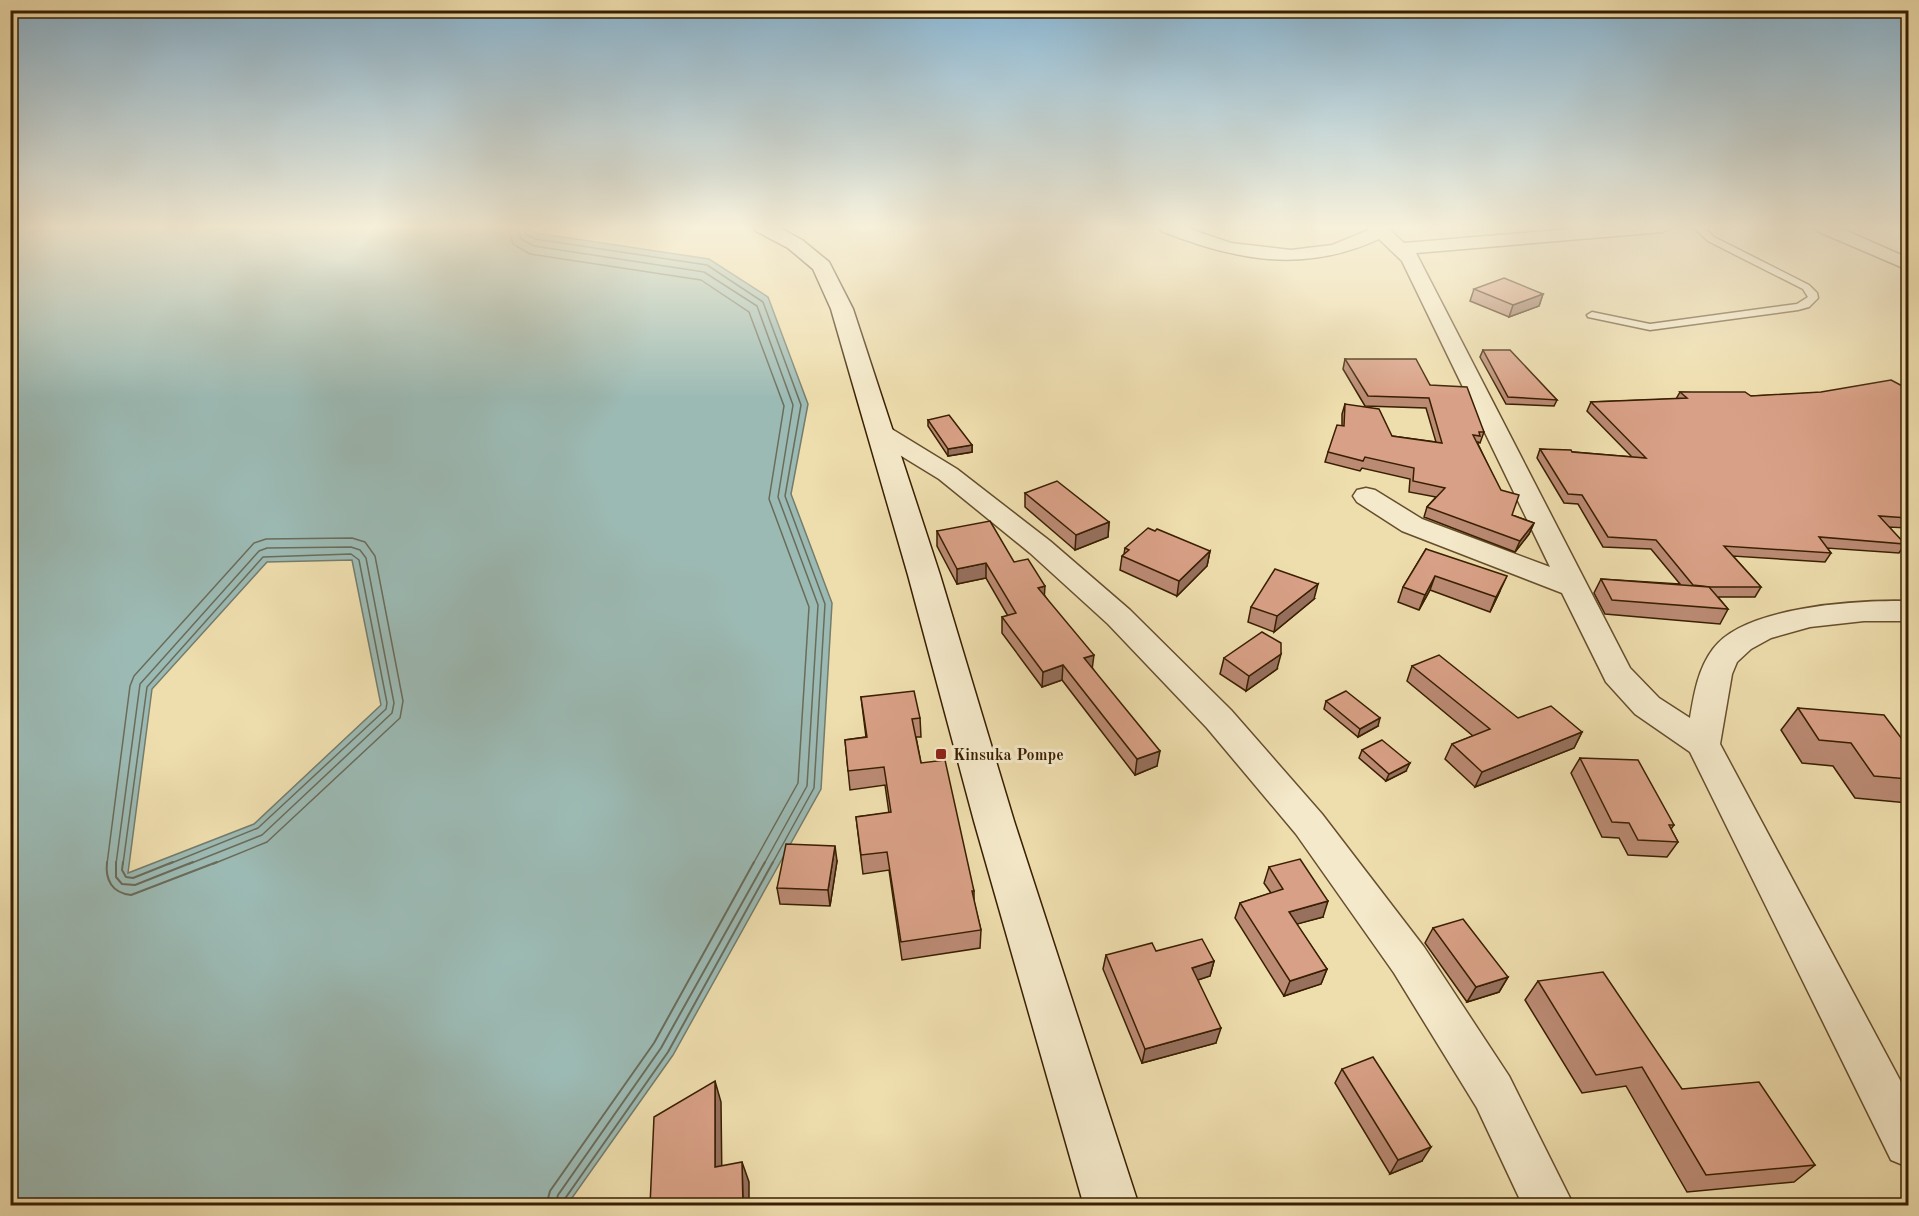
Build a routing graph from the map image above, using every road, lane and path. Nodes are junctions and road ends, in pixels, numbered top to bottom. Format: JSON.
{"nodes":[{"id":1,"x":831,"y":284,"type":"edge"},
{"id":2,"x":1423,"y":284,"type":"edge"},
{"id":3,"x":1800,"y":284,"type":"edge"},
{"id":4,"x":1592,"y":315,"type":"dead end"},
{"id":5,"x":881,"y":433,"type":"junction"},
{"id":6,"x":1366,"y":496,"type":"dead end"},
{"id":7,"x":1574,"y":587,"type":"junction"},
{"id":8,"x":1908,"y":611,"type":"edge"},
{"id":9,"x":1703,"y":744,"type":"junction"},
{"id":10,"x":1908,"y":1143,"type":"edge"},
{"id":11,"x":1112,"y":1206,"type":"edge"},
{"id":12,"x":1550,"y":1206,"type":"edge"}],
"edges":[{"from":1,"to":5,"type":"main road"},
{"from":2,"to":7,"type":"street"},
{"from":3,"to":4,"type":"lane"},
{"from":5,"to":11,"type":"main road"},
{"from":5,"to":12,"type":"street"},
{"from":6,"to":7,"type":"street"},
{"from":7,"to":9,"type":"street"},
{"from":8,"to":9,"type":"street"},
{"from":9,"to":10,"type":"street"}]}
